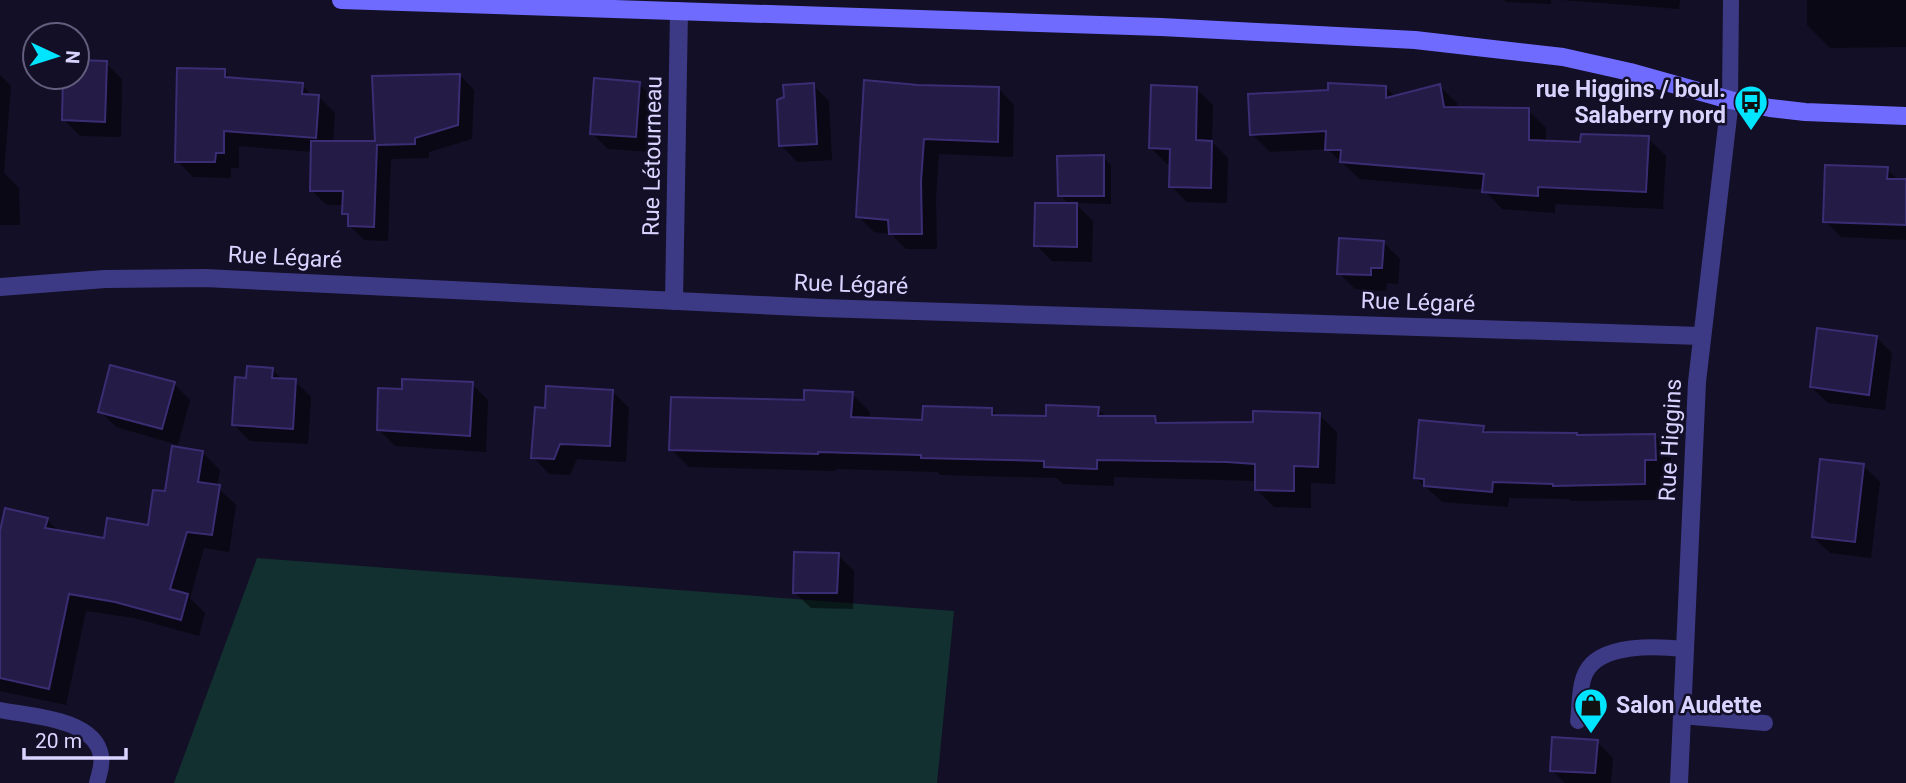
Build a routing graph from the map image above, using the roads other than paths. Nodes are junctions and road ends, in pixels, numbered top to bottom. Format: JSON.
{"nodes":[{"id":1,"x":341,"y":0,"type":"edge"},
{"id":2,"x":1731,"y":0,"type":"edge"},
{"id":3,"x":678,"y":11,"type":"junction"},
{"id":4,"x":1730,"y":100,"type":"junction"},
{"id":5,"x":1906,"y":116,"type":"edge"},
{"id":6,"x":0,"y":287,"type":"edge"},
{"id":7,"x":674,"y":301,"type":"junction"},
{"id":8,"x":1701,"y":336,"type":"junction"},
{"id":9,"x":1684,"y":649,"type":"junction"},
{"id":10,"x":0,"y":710,"type":"edge"},
{"id":11,"x":1681,"y":716,"type":"junction"},
{"id":12,"x":1578,"y":721,"type":"dead end"},
{"id":13,"x":1765,"y":723,"type":"dead end"},
{"id":14,"x":97,"y":783,"type":"edge"},
{"id":15,"x":1679,"y":783,"type":"edge"}],
"edges":[{"from":1,"to":3,"type":"street"},
{"from":2,"to":4,"type":"lane"},
{"from":3,"to":4,"type":"street"},
{"from":3,"to":7,"type":"street","name":"Rue Létourneau"},
{"from":4,"to":5,"type":"street"},
{"from":4,"to":8,"type":"street","name":"Rue Higgins"},
{"from":6,"to":7,"type":"street","name":"Rue Légaré"},
{"from":7,"to":8,"type":"street","name":"Rue Légaré"},
{"from":8,"to":9,"type":"street","name":"Rue Higgins"},
{"from":9,"to":11,"type":"street","name":"Rue Higgins"},
{"from":9,"to":12,"type":"lane"},
{"from":10,"to":14,"type":"lane"},
{"from":11,"to":13,"type":"lane"},
{"from":11,"to":15,"type":"street","name":"Rue Higgins"}]}
